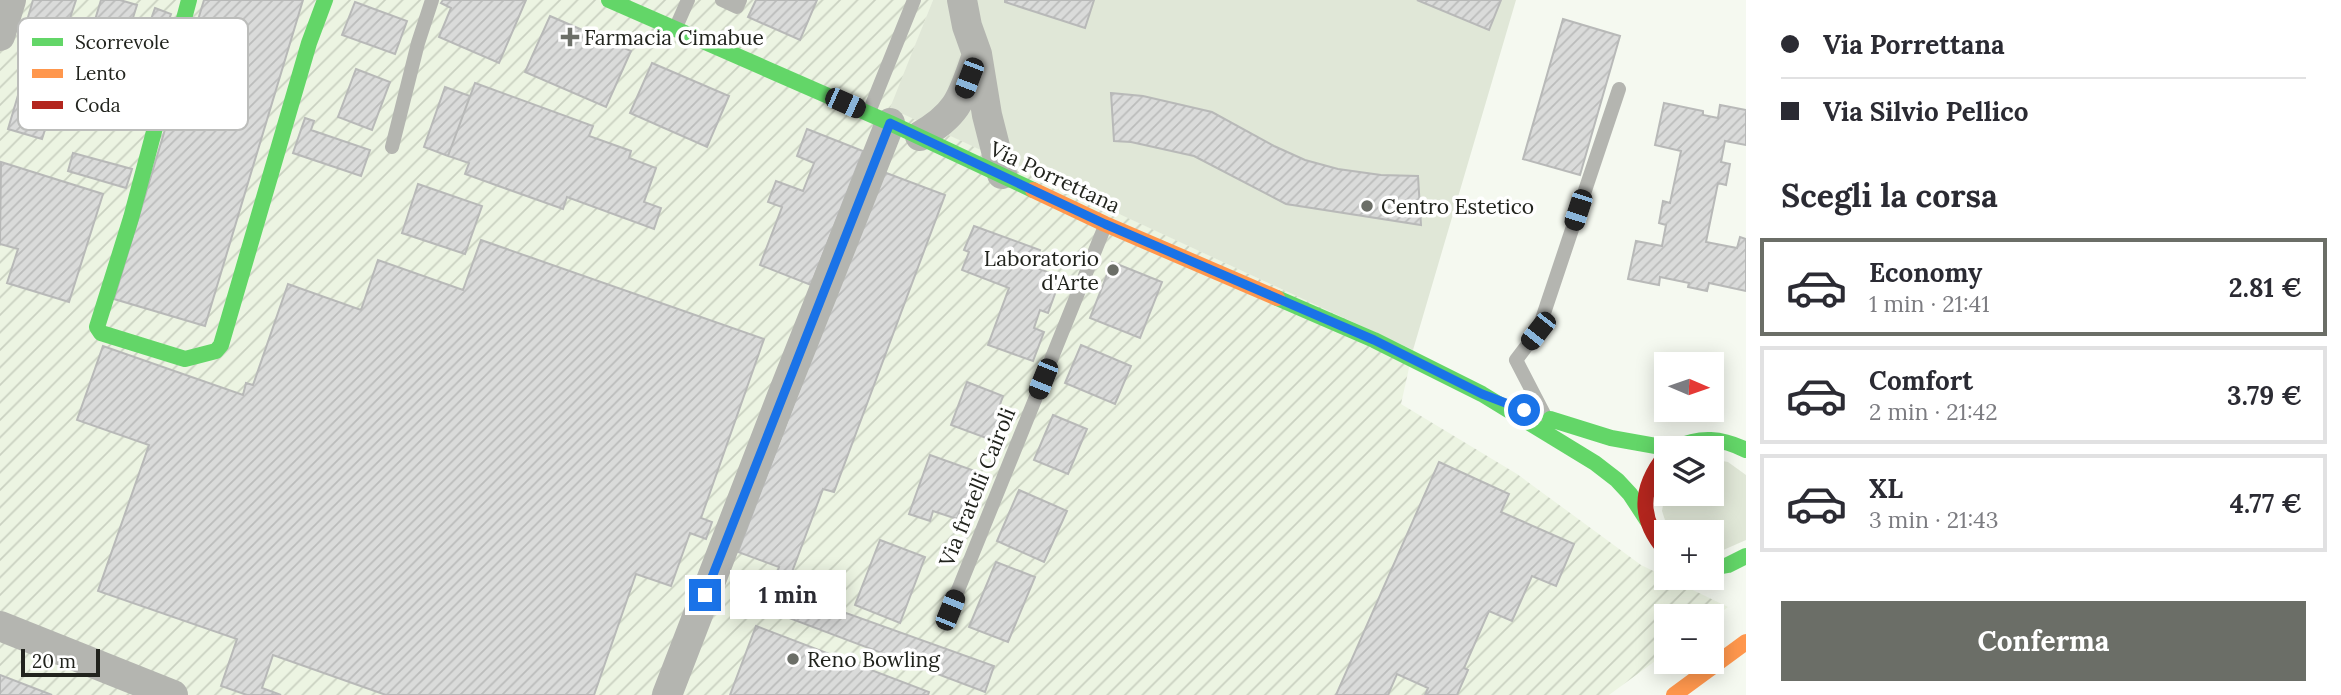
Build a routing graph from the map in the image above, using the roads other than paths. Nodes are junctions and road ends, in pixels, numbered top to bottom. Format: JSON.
{"nodes":[{"id":1,"x":11,"y":0,"type":"edge"},
{"id":2,"x":189,"y":0,"type":"edge"},
{"id":3,"x":325,"y":0,"type":"edge"},
{"id":4,"x":432,"y":0,"type":"edge"},
{"id":5,"x":609,"y":0,"type":"edge"},
{"id":6,"x":688,"y":0,"type":"edge"},
{"id":7,"x":722,"y":0,"type":"edge"},
{"id":8,"x":740,"y":0,"type":"edge"},
{"id":9,"x":914,"y":0,"type":"edge"},
{"id":10,"x":962,"y":0,"type":"edge"},
{"id":11,"x":184,"y":18,"type":"edge"},
{"id":12,"x":675,"y":29,"type":"junction"},
{"id":13,"x":0,"y":36,"type":"edge"},
{"id":14,"x":978,"y":54,"type":"junction"},
{"id":15,"x":1619,"y":89,"type":"dead end"},
{"id":16,"x":880,"y":118,"type":"junction"},
{"id":17,"x":154,"y":130,"type":"edge"},
{"id":18,"x":920,"y":136,"type":"junction"},
{"id":19,"x":393,"y":146,"type":"dead end"},
{"id":20,"x":1002,"y":174,"type":"junction"},
{"id":21,"x":1105,"y":224,"type":"junction"},
{"id":22,"x":1482,"y":394,"type":"junction"},
{"id":23,"x":1546,"y":418,"type":"junction"},
{"id":24,"x":1724,"y":441,"type":"edge"},
{"id":25,"x":1654,"y":446,"type":"edge"},
{"id":26,"x":1746,"y":450,"type":"edge"},
{"id":27,"x":1654,"y":471,"type":"edge"},
{"id":28,"x":1647,"y":520,"type":"junction"},
{"id":29,"x":1654,"y":536,"type":"edge"},
{"id":30,"x":1746,"y":556,"type":"edge"},
{"id":31,"x":1724,"y":566,"type":"edge"},
{"id":32,"x":1724,"y":570,"type":"edge"},
{"id":33,"x":1746,"y":574,"type":"edge"},
{"id":34,"x":950,"y":610,"type":"dead end"},
{"id":35,"x":0,"y":626,"type":"edge"},
{"id":36,"x":1745,"y":643,"type":"edge"},
{"id":37,"x":173,"y":695,"type":"edge"},
{"id":38,"x":667,"y":695,"type":"edge"},
{"id":39,"x":1674,"y":695,"type":"edge"}],
"edges":[{"from":1,"to":13,"type":"street"},
{"from":2,"to":11,"type":"main road"},
{"from":3,"to":17,"type":"main road"},
{"from":4,"to":19,"type":"lane"},
{"from":5,"to":12,"type":"main road","name":"Via Porrettana"},
{"from":6,"to":12,"type":"lane"},
{"from":7,"to":8,"type":"lane"},
{"from":9,"to":16,"type":"lane"},
{"from":10,"to":14,"type":"street"},
{"from":12,"to":16,"type":"main road","name":"Via Porrettana"},
{"from":14,"to":18,"type":"street"},
{"from":14,"to":20,"type":"street"},
{"from":15,"to":23,"type":"lane"},
{"from":16,"to":18,"type":"main road","name":"Via Porrettana"},
{"from":16,"to":38,"type":"street"},
{"from":18,"to":20,"type":"main road","name":"Via Porrettana"},
{"from":20,"to":21,"type":"main road","name":"Via Porrettana"},
{"from":21,"to":22,"type":"main road","name":"Via Porrettana"},
{"from":21,"to":34,"type":"lane","name":"Via fratelli Cairoli"},
{"from":22,"to":23,"type":"main road","name":"Via Porrettana"},
{"from":22,"to":28,"type":"main road","name":"Via Porrettana"},
{"from":23,"to":25,"type":"main road","name":"Via Porrettana"},
{"from":24,"to":26,"type":"main road"},
{"from":27,"to":28,"type":"main road"},
{"from":28,"to":29,"type":"main road","name":"Via Porrettana"},
{"from":30,"to":31,"type":"main road"},
{"from":32,"to":33,"type":"main road"},
{"from":35,"to":37,"type":"street"},
{"from":36,"to":39,"type":"main road"}]}
